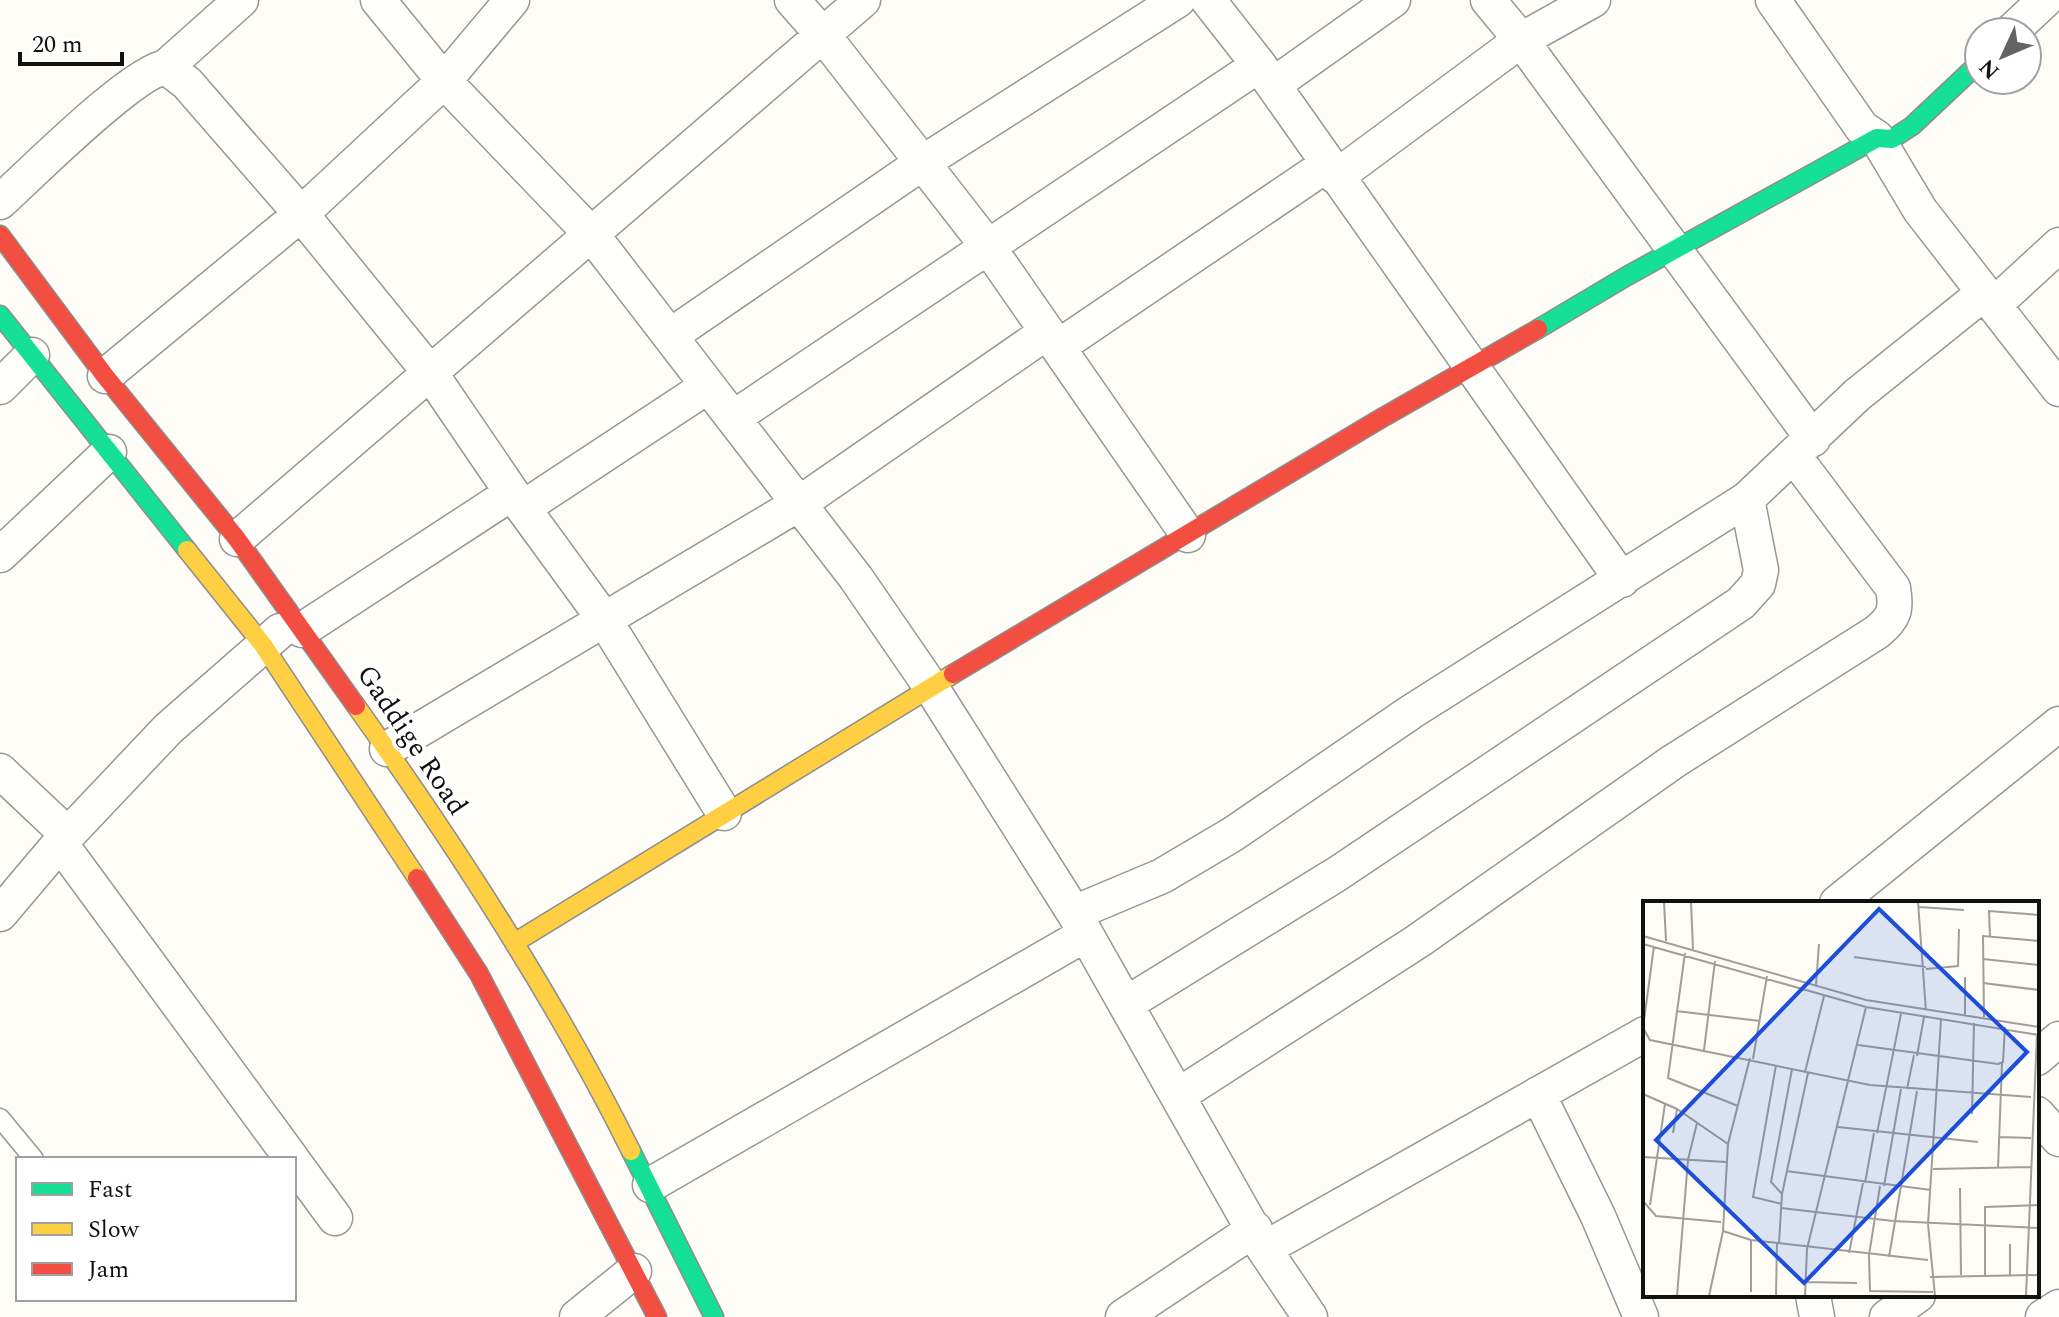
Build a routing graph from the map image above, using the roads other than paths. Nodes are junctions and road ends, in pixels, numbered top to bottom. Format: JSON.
{"nodes":[{"id":1,"x":241,"y":0,"type":"edge"},
{"id":2,"x":378,"y":0,"type":"edge"},
{"id":3,"x":512,"y":0,"type":"edge"},
{"id":4,"x":792,"y":0,"type":"edge"},
{"id":5,"x":863,"y":0,"type":"edge"},
{"id":6,"x":1178,"y":0,"type":"edge"},
{"id":7,"x":1208,"y":0,"type":"edge"},
{"id":8,"x":1393,"y":0,"type":"edge"},
{"id":9,"x":1488,"y":0,"type":"edge"},
{"id":10,"x":1593,"y":0,"type":"edge"},
{"id":11,"x":1773,"y":0,"type":"edge"},
{"id":12,"x":2045,"y":0,"type":"edge"},
{"id":13,"x":2028,"y":16,"type":"edge"},
{"id":14,"x":823,"y":35,"type":"junction"},
{"id":15,"x":1521,"y":40,"type":"junction"},
{"id":16,"x":166,"y":67,"type":"junction"},
{"id":17,"x":1266,"y":75,"type":"junction"},
{"id":18,"x":1963,"y":78,"type":"edge"},
{"id":19,"x":444,"y":81,"type":"junction"},
{"id":20,"x":1877,"y":138,"type":"junction"},
{"id":21,"x":922,"y":163,"type":"junction"},
{"id":22,"x":1332,"y":170,"type":"junction"},
{"id":23,"x":0,"y":202,"type":"edge"},
{"id":24,"x":301,"y":214,"type":"junction"},
{"id":25,"x":0,"y":235,"type":"edge"},
{"id":26,"x":592,"y":235,"type":"junction"},
{"id":27,"x":2059,"y":245,"type":"edge"},
{"id":28,"x":989,"y":248,"type":"junction"},
{"id":29,"x":1675,"y":250,"type":"junction"},
{"id":30,"x":1989,"y":299,"type":"junction"},
{"id":31,"x":0,"y":315,"type":"edge"},
{"id":32,"x":670,"y":336,"type":"junction"},
{"id":33,"x":1052,"y":340,"type":"junction"},
{"id":34,"x":32,"y":355,"type":"junction"},
{"id":35,"x":1471,"y":369,"type":"junction"},
{"id":36,"x":431,"y":374,"type":"junction"},
{"id":37,"x":105,"y":376,"type":"junction"},
{"id":38,"x":708,"y":386,"type":"junction"},
{"id":39,"x":0,"y":387,"type":"edge"},
{"id":40,"x":2059,"y":389,"type":"edge"},
{"id":41,"x":733,"y":418,"type":"junction"},
{"id":42,"x":1803,"y":448,"type":"junction"},
{"id":43,"x":109,"y":452,"type":"junction"},
{"id":44,"x":1747,"y":499,"type":"junction"},
{"id":45,"x":517,"y":500,"type":"junction"},
{"id":46,"x":800,"y":503,"type":"junction"},
{"id":47,"x":1188,"y":535,"type":"junction"},
{"id":48,"x":237,"y":539,"type":"junction"},
{"id":49,"x":0,"y":555,"type":"edge"},
{"id":50,"x":1622,"y":580,"type":"junction"},
{"id":51,"x":604,"y":619,"type":"junction"},
{"id":52,"x":298,"y":624,"type":"junction"},
{"id":53,"x":263,"y":645,"type":"junction"},
{"id":54,"x":931,"y":687,"type":"junction"},
{"id":55,"x":2059,"y":724,"type":"edge"},
{"id":56,"x":387,"y":749,"type":"junction"},
{"id":57,"x":0,"y":771,"type":"edge"},
{"id":58,"x":724,"y":813,"type":"junction"},
{"id":59,"x":64,"y":839,"type":"junction"},
{"id":60,"x":1847,"y":900,"type":"edge"},
{"id":61,"x":0,"y":914,"type":"edge"},
{"id":62,"x":1080,"y":924,"type":"junction"},
{"id":63,"x":514,"y":943,"type":"junction"},
{"id":64,"x":1126,"y":1004,"type":"junction"},
{"id":65,"x":1643,"y":1035,"type":"edge"},
{"id":66,"x":2059,"y":1039,"type":"edge"},
{"id":67,"x":2039,"y":1056,"type":"edge"},
{"id":68,"x":1538,"y":1094,"type":"junction"},
{"id":69,"x":1179,"y":1095,"type":"junction"},
{"id":70,"x":2039,"y":1116,"type":"edge"},
{"id":71,"x":0,"y":1118,"type":"edge"},
{"id":72,"x":2059,"y":1139,"type":"edge"},
{"id":73,"x":32,"y":1157,"type":"edge"},
{"id":74,"x":290,"y":1157,"type":"edge"},
{"id":75,"x":296,"y":1165,"type":"edge"},
{"id":76,"x":650,"y":1185,"type":"junction"},
{"id":77,"x":335,"y":1218,"type":"dead end"},
{"id":78,"x":1260,"y":1239,"type":"junction"},
{"id":79,"x":634,"y":1271,"type":"junction"},
{"id":80,"x":1813,"y":1297,"type":"edge"},
{"id":81,"x":1915,"y":1297,"type":"edge"},
{"id":82,"x":2059,"y":1307,"type":"edge"},
{"id":83,"x":577,"y":1317,"type":"edge"},
{"id":84,"x":657,"y":1317,"type":"edge"},
{"id":85,"x":714,"y":1317,"type":"edge"},
{"id":86,"x":1123,"y":1317,"type":"edge"},
{"id":87,"x":1310,"y":1317,"type":"edge"},
{"id":88,"x":1641,"y":1317,"type":"edge"},
{"id":89,"x":1817,"y":1317,"type":"edge"},
{"id":90,"x":1887,"y":1317,"type":"edge"},
{"id":91,"x":2043,"y":1317,"type":"edge"}],
"edges":[{"from":1,"to":16,"type":"street"},
{"from":2,"to":19,"type":"street"},
{"from":3,"to":19,"type":"street"},
{"from":4,"to":14,"type":"street"},
{"from":5,"to":14,"type":"street"},
{"from":6,"to":21,"type":"street"},
{"from":7,"to":17,"type":"street"},
{"from":8,"to":17,"type":"street"},
{"from":9,"to":15,"type":"street"},
{"from":10,"to":15,"type":"street"},
{"from":11,"to":20,"type":"street"},
{"from":12,"to":13,"type":"street"},
{"from":14,"to":21,"type":"street"},
{"from":14,"to":26,"type":"street"},
{"from":15,"to":22,"type":"street"},
{"from":15,"to":29,"type":"street"},
{"from":16,"to":23,"type":"street"},
{"from":16,"to":24,"type":"street"},
{"from":17,"to":22,"type":"street"},
{"from":17,"to":28,"type":"street"},
{"from":18,"to":20,"type":"main road"},
{"from":19,"to":24,"type":"street"},
{"from":19,"to":26,"type":"street"},
{"from":20,"to":29,"type":"main road"},
{"from":20,"to":30,"type":"street"},
{"from":21,"to":28,"type":"street"},
{"from":21,"to":32,"type":"street"},
{"from":22,"to":33,"type":"street"},
{"from":22,"to":35,"type":"street"},
{"from":24,"to":36,"type":"street"},
{"from":24,"to":37,"type":"street"},
{"from":25,"to":37,"type":"main road","name":"Gaddige Road"},
{"from":26,"to":32,"type":"street"},
{"from":26,"to":36,"type":"street"},
{"from":27,"to":30,"type":"street"},
{"from":28,"to":33,"type":"street"},
{"from":28,"to":41,"type":"street"},
{"from":29,"to":35,"type":"main road"},
{"from":29,"to":42,"type":"street"},
{"from":30,"to":40,"type":"street"},
{"from":30,"to":42,"type":"street"},
{"from":31,"to":34,"type":"main road"},
{"from":32,"to":38,"type":"street"},
{"from":33,"to":46,"type":"street"},
{"from":33,"to":47,"type":"street"},
{"from":34,"to":39,"type":"street"},
{"from":34,"to":43,"type":"main road"},
{"from":35,"to":47,"type":"main road"},
{"from":35,"to":50,"type":"street"},
{"from":36,"to":45,"type":"street"},
{"from":36,"to":48,"type":"street"},
{"from":37,"to":48,"type":"main road","name":"Gaddige Road"},
{"from":38,"to":41,"type":"street"},
{"from":38,"to":45,"type":"street"},
{"from":41,"to":46,"type":"street"},
{"from":42,"to":44,"type":"street"},
{"from":42,"to":69,"type":"street"},
{"from":43,"to":49,"type":"street"},
{"from":43,"to":53,"type":"main road"},
{"from":44,"to":50,"type":"street"},
{"from":44,"to":64,"type":"street"},
{"from":45,"to":51,"type":"street"},
{"from":45,"to":52,"type":"street"},
{"from":46,"to":51,"type":"street"},
{"from":46,"to":54,"type":"street"},
{"from":47,"to":54,"type":"main road"},
{"from":48,"to":52,"type":"main road","name":"Gaddige Road"},
{"from":50,"to":62,"type":"street"},
{"from":51,"to":56,"type":"street"},
{"from":51,"to":58,"type":"street"},
{"from":52,"to":53,"type":"street"},
{"from":52,"to":56,"type":"main road","name":"Gaddige Road"},
{"from":53,"to":59,"type":"street"},
{"from":53,"to":79,"type":"main road"},
{"from":54,"to":58,"type":"main road"},
{"from":54,"to":62,"type":"street"},
{"from":55,"to":60,"type":"street"},
{"from":56,"to":63,"type":"main road","name":"Gaddige Road"},
{"from":57,"to":59,"type":"street"},
{"from":58,"to":63,"type":"main road"},
{"from":59,"to":61,"type":"street"},
{"from":59,"to":74,"type":"street"},
{"from":62,"to":64,"type":"street"},
{"from":62,"to":76,"type":"street"},
{"from":63,"to":76,"type":"main road","name":"Gaddige Road"},
{"from":64,"to":69,"type":"street"},
{"from":65,"to":68,"type":"street"},
{"from":66,"to":67,"type":"street"},
{"from":68,"to":78,"type":"street"},
{"from":68,"to":88,"type":"street"},
{"from":69,"to":78,"type":"street"},
{"from":70,"to":72,"type":"street"},
{"from":71,"to":73,"type":"lane"},
{"from":75,"to":77,"type":"street"},
{"from":76,"to":85,"type":"main road","name":"Gaddige Road"},
{"from":78,"to":86,"type":"street"},
{"from":78,"to":87,"type":"street"},
{"from":79,"to":83,"type":"street"},
{"from":79,"to":84,"type":"main road"},
{"from":80,"to":89,"type":"street"},
{"from":81,"to":90,"type":"street"},
{"from":82,"to":91,"type":"street"}]}
